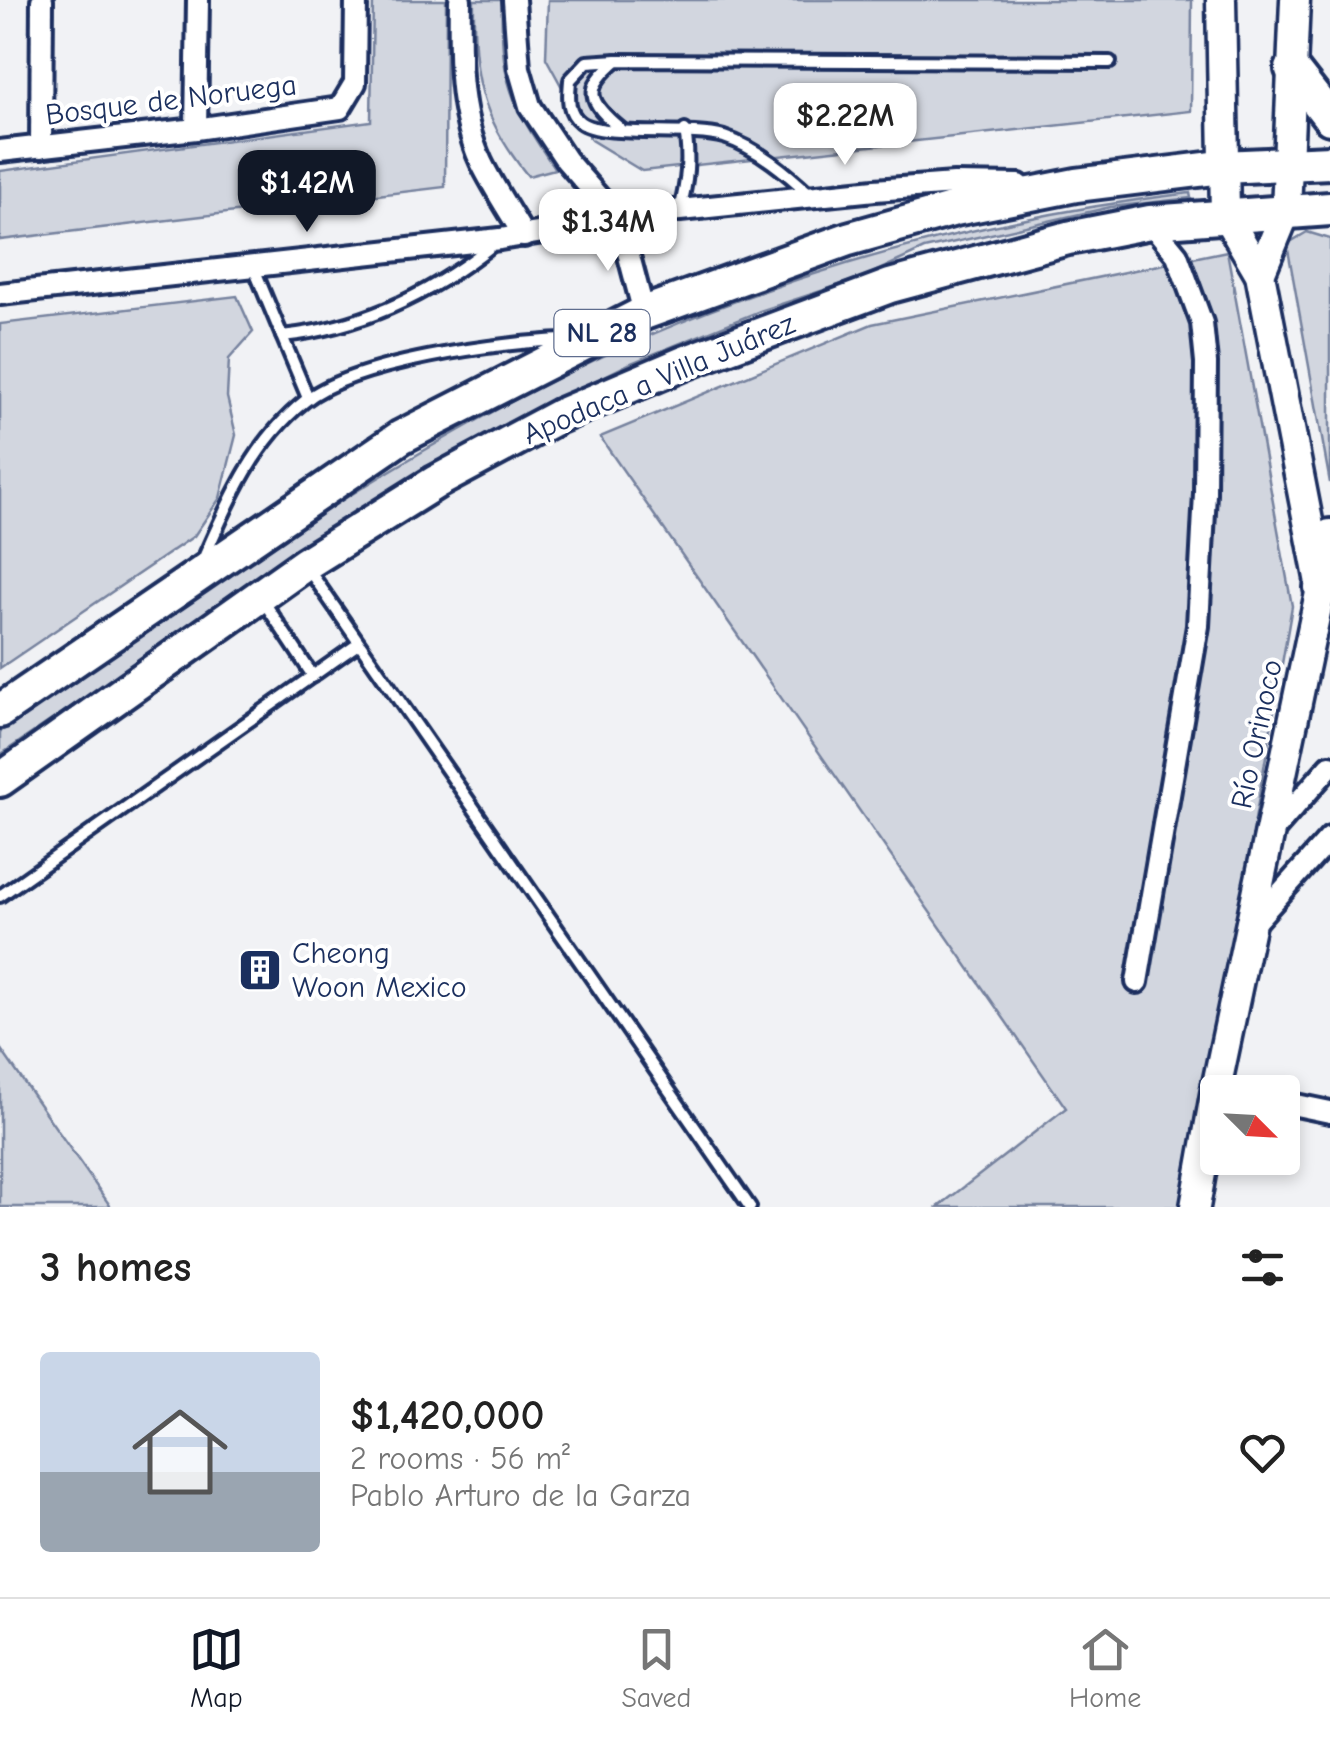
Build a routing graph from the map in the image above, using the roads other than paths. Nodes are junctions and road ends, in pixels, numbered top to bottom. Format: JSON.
{"nodes":[{"id":1,"x":42,"y":0,"type":"edge"},
{"id":2,"x":198,"y":0,"type":"edge"},
{"id":3,"x":356,"y":0,"type":"edge"},
{"id":4,"x":460,"y":0,"type":"edge"},
{"id":5,"x":514,"y":0,"type":"edge"},
{"id":6,"x":1221,"y":0,"type":"edge"},
{"id":7,"x":1295,"y":0,"type":"edge"},
{"id":8,"x":617,"y":60,"type":"junction"},
{"id":9,"x":1110,"y":62,"type":"dead end"},
{"id":10,"x":1292,"y":69,"type":"junction"},
{"id":11,"x":1330,"y":118,"type":"edge"},
{"id":12,"x":196,"y":129,"type":"junction"},
{"id":13,"x":621,"y":130,"type":"junction"},
{"id":14,"x":685,"y":130,"type":"junction"},
{"id":15,"x":42,"y":146,"type":"junction"},
{"id":16,"x":0,"y":151,"type":"edge"},
{"id":17,"x":1330,"y":162,"type":"edge"},
{"id":18,"x":1288,"y":163,"type":"junction"},
{"id":19,"x":1222,"y":167,"type":"junction"},
{"id":20,"x":1076,"y":185,"type":"junction"},
{"id":21,"x":814,"y":197,"type":"junction"},
{"id":22,"x":1330,"y":209,"type":"edge"},
{"id":23,"x":680,"y":210,"type":"junction"},
{"id":24,"x":1286,"y":211,"type":"junction"},
{"id":25,"x":1226,"y":214,"type":"junction"},
{"id":26,"x":620,"y":222,"type":"junction"},
{"id":27,"x":1150,"y":222,"type":"junction"},
{"id":28,"x":524,"y":236,"type":"junction"},
{"id":29,"x":500,"y":239,"type":"junction"},
{"id":30,"x":252,"y":266,"type":"junction"},
{"id":31,"x":1260,"y":274,"type":"junction"},
{"id":32,"x":0,"y":294,"type":"edge"},
{"id":33,"x":644,"y":313,"type":"junction"},
{"id":34,"x":282,"y":336,"type":"junction"},
{"id":35,"x":591,"y":338,"type":"junction"},
{"id":36,"x":308,"y":398,"type":"junction"},
{"id":37,"x":1330,"y":536,"type":"edge"},
{"id":38,"x":305,"y":564,"type":"junction"},
{"id":39,"x":195,"y":578,"type":"junction"},
{"id":40,"x":1321,"y":588,"type":"junction"},
{"id":41,"x":260,"y":597,"type":"junction"},
{"id":42,"x":358,"y":644,"type":"junction"},
{"id":43,"x":312,"y":676,"type":"junction"},
{"id":44,"x":0,"y":711,"type":"edge"},
{"id":45,"x":1330,"y":766,"type":"edge"},
{"id":46,"x":0,"y":780,"type":"edge"},
{"id":47,"x":1269,"y":836,"type":"junction"},
{"id":48,"x":1330,"y":838,"type":"edge"},
{"id":49,"x":0,"y":896,"type":"edge"},
{"id":50,"x":1248,"y":930,"type":"junction"},
{"id":51,"x":1137,"y":982,"type":"dead end"},
{"id":52,"x":1227,"y":1075,"type":"edge"},
{"id":53,"x":1300,"y":1106,"type":"edge"},
{"id":54,"x":1330,"y":1112,"type":"edge"},
{"id":55,"x":1204,"y":1175,"type":"edge"},
{"id":56,"x":750,"y":1207,"type":"edge"},
{"id":57,"x":1196,"y":1207,"type":"edge"}],
"edges":[{"from":1,"to":15,"type":"street"},
{"from":2,"to":12,"type":"street"},
{"from":3,"to":12,"type":"street","name":"Bosque de Noruega"},
{"from":4,"to":28,"type":"street"},
{"from":5,"to":26,"type":"street"},
{"from":6,"to":19,"type":"street"},
{"from":7,"to":10,"type":"street"},
{"from":8,"to":9,"type":"lane"},
{"from":8,"to":13,"type":"lane"},
{"from":8,"to":13,"type":"lane"},
{"from":10,"to":11,"type":"main road"},
{"from":10,"to":18,"type":"street"},
{"from":12,"to":15,"type":"street","name":"Bosque de Noruega"},
{"from":13,"to":14,"type":"lane"},
{"from":14,"to":21,"type":"lane"},
{"from":14,"to":23,"type":"lane"},
{"from":15,"to":16,"type":"street","name":"Bosque de Noruega"},
{"from":17,"to":18,"type":"main road","name":"Apodaca a Villa Juárez"},
{"from":18,"to":19,"type":"main road","name":"Apodaca a Villa Juárez","number":"NL 28"},
{"from":18,"to":24,"type":"street"},
{"from":19,"to":20,"type":"main road","name":"Apodaca a Villa Juárez","number":"NL 28"},
{"from":19,"to":25,"type":"street"},
{"from":20,"to":21,"type":"street"},
{"from":20,"to":33,"type":"main road","name":"Apodaca a Villa Juárez","number":"NL 28"},
{"from":21,"to":23,"type":"street"},
{"from":22,"to":24,"type":"main road","name":"Apodaca a Villa Juárez"},
{"from":23,"to":26,"type":"street"},
{"from":24,"to":25,"type":"main road","name":"Apodaca a Villa Juárez","number":"NL 28"},
{"from":24,"to":31,"type":"street"},
{"from":25,"to":27,"type":"main road","name":"Apodaca a Villa Juárez","number":"NL 28"},
{"from":25,"to":31,"type":"street","name":"Río Orinoco"},
{"from":26,"to":28,"type":"street"},
{"from":26,"to":33,"type":"street"},
{"from":27,"to":38,"type":"main road","name":"Apodaca a Villa Juárez","number":"NL 28"},
{"from":27,"to":51,"type":"street"},
{"from":28,"to":29,"type":"street"},
{"from":29,"to":30,"type":"street"},
{"from":29,"to":34,"type":"lane"},
{"from":30,"to":32,"type":"street"},
{"from":30,"to":34,"type":"lane"},
{"from":31,"to":40,"type":"street","name":"Río Orinoco"},
{"from":33,"to":35,"type":"main road","name":"Apodaca a Villa Juárez","number":"NL 28"},
{"from":34,"to":36,"type":"lane"},
{"from":35,"to":36,"type":"lane"},
{"from":35,"to":39,"type":"main road","name":"Apodaca a Villa Juárez","number":"NL 28"},
{"from":36,"to":39,"type":"lane"},
{"from":37,"to":40,"type":"main road"},
{"from":38,"to":41,"type":"main road","name":"Apodaca a Villa Juárez","number":"NL 28"},
{"from":38,"to":42,"type":"lane"},
{"from":39,"to":44,"type":"main road","name":"Apodaca a Villa Juárez","number":"NL 28"},
{"from":40,"to":47,"type":"street","name":"Río Orinoco"},
{"from":41,"to":43,"type":"lane"},
{"from":41,"to":46,"type":"main road","name":"Apodaca a Villa Juárez","number":"NL 28"},
{"from":42,"to":43,"type":"lane"},
{"from":42,"to":56,"type":"lane"},
{"from":43,"to":49,"type":"lane"},
{"from":45,"to":47,"type":"street"},
{"from":47,"to":50,"type":"street","name":"Río Orinoco"},
{"from":48,"to":50,"type":"street"},
{"from":50,"to":52,"type":"street","name":"Río Orinoco"},
{"from":53,"to":54,"type":"street"},
{"from":55,"to":57,"type":"street","name":"Río Orinoco"}]}
